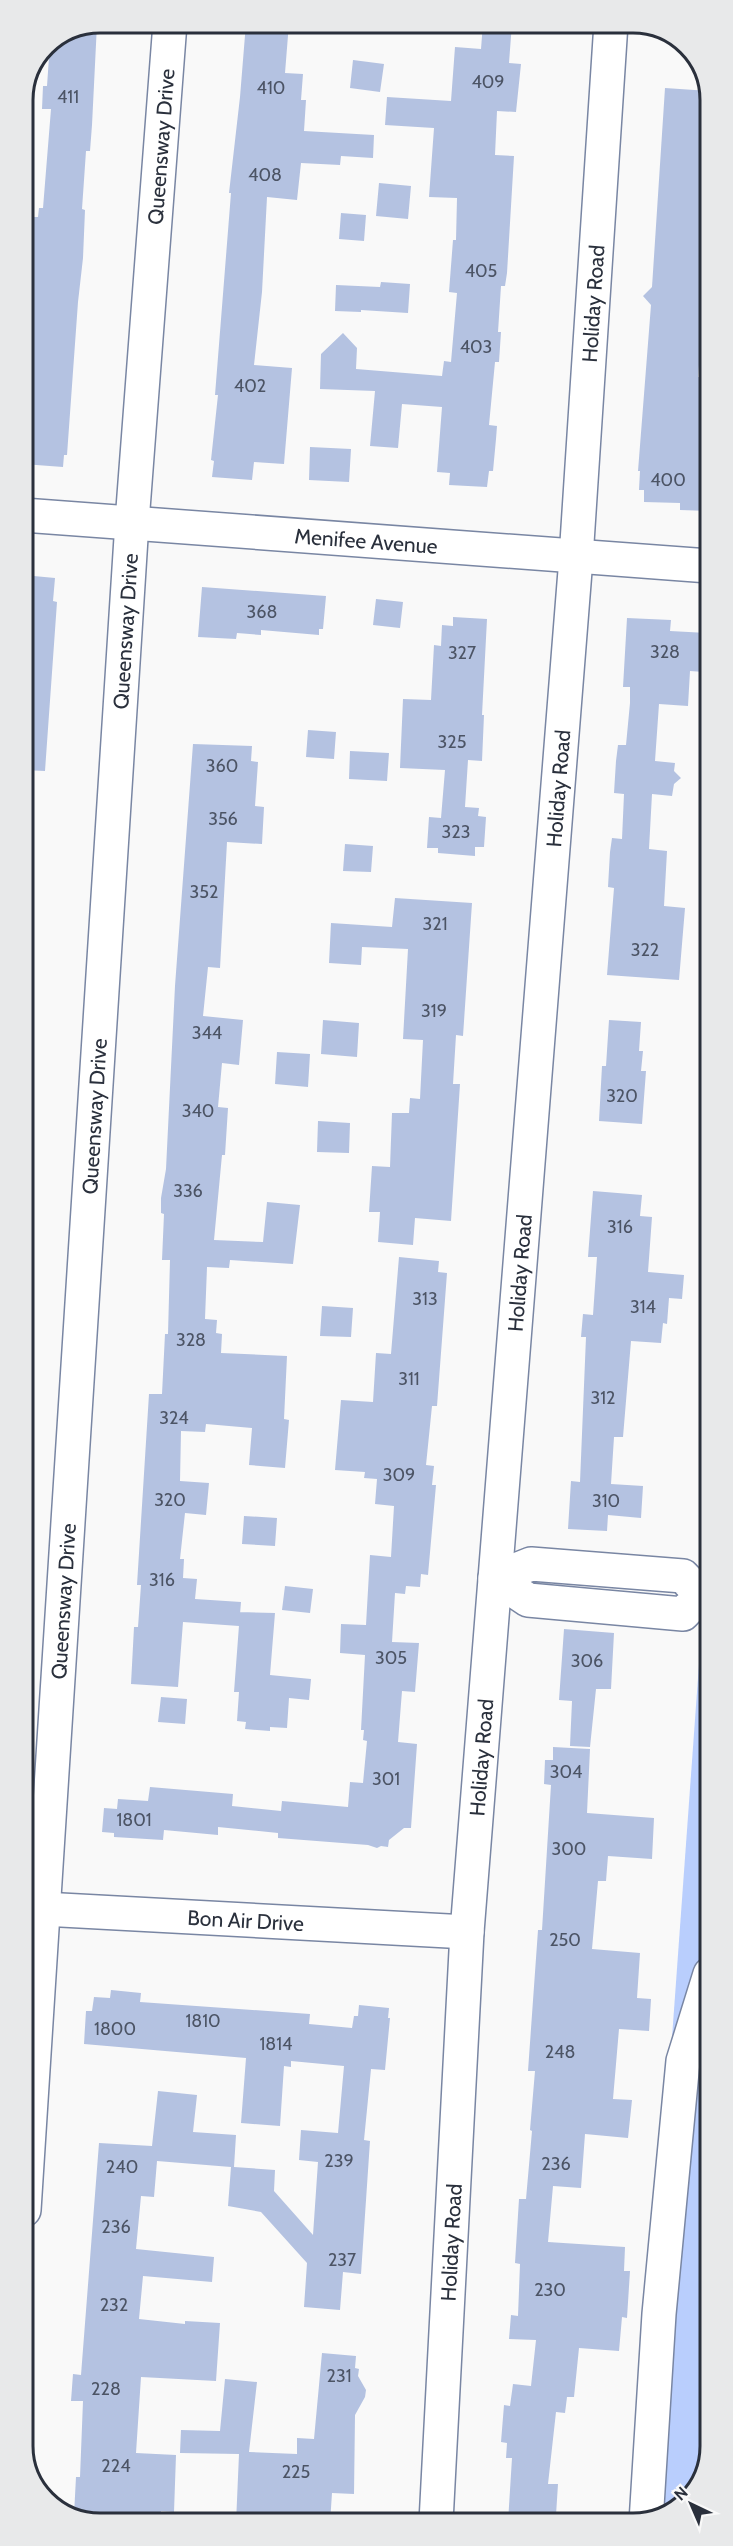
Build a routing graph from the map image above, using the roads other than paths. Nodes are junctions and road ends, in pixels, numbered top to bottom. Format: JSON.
{"nodes":[{"id":1,"x":169,"y":33,"type":"edge"},
{"id":2,"x":610,"y":33,"type":"edge"},
{"id":3,"x":33,"y":515,"type":"edge"},
{"id":4,"x":132,"y":522,"type":"junction"},
{"id":5,"x":576,"y":558,"type":"junction"},
{"id":6,"x":700,"y":565,"type":"edge"},
{"id":7,"x":495,"y":1578,"type":"junction"},
{"id":8,"x":700,"y":1600,"type":"edge"},
{"id":9,"x":34,"y":1909,"type":"edge"},
{"id":10,"x":467,"y":1932,"type":"junction"},
{"id":11,"x":33,"y":1939,"type":"edge"},
{"id":12,"x":700,"y":2006,"type":"edge"},
{"id":13,"x":647,"y":2512,"type":"edge"},
{"id":14,"x":436,"y":2513,"type":"edge"}],
"edges":[{"from":1,"to":4,"type":"street","name":"Queensway Drive"},
{"from":2,"to":5,"type":"street","name":"Holiday Road"},
{"from":3,"to":4,"type":"street","name":"Menifee Avenue"},
{"from":4,"to":5,"type":"street","name":"Menifee Avenue"},
{"from":4,"to":9,"type":"street","name":"Queensway Drive"},
{"from":5,"to":6,"type":"street","name":"Menifee Avenue"},
{"from":5,"to":7,"type":"street","name":"Holiday Road"},
{"from":7,"to":8,"type":"street"},
{"from":7,"to":10,"type":"street","name":"Holiday Road"},
{"from":9,"to":10,"type":"street","name":"Bon Air Drive"},
{"from":9,"to":11,"type":"street","name":"Queensway Drive"},
{"from":10,"to":14,"type":"street","name":"Holiday Road"},
{"from":12,"to":13,"type":"street"}]}
